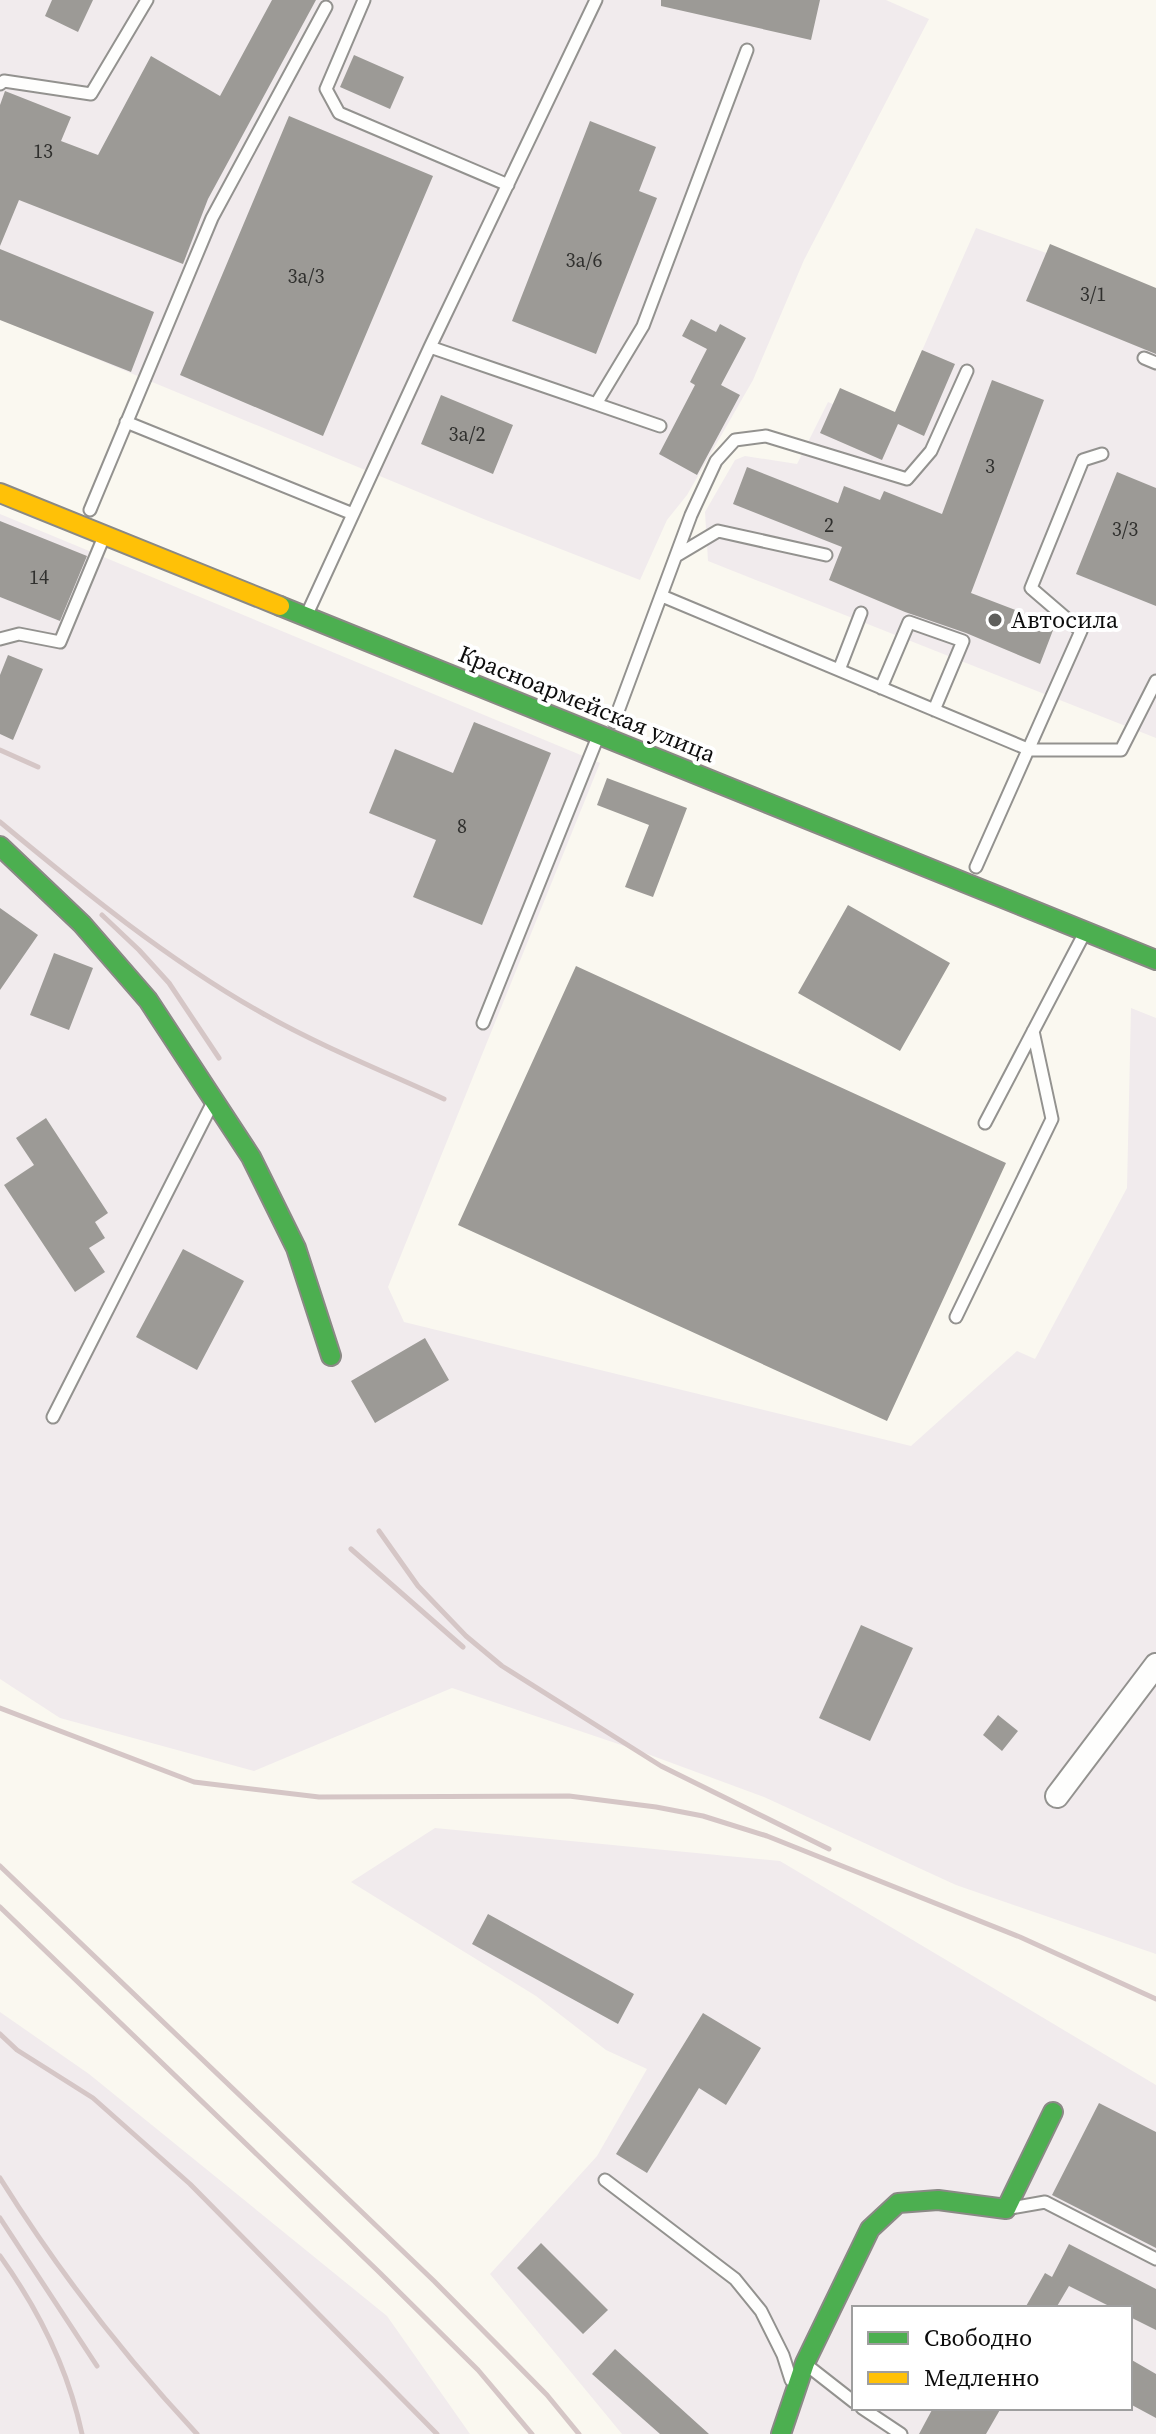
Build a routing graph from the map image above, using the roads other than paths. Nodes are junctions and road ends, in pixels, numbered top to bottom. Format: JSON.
{"nodes":[{"id":1,"x":147,"y":0,"type":"edge"},
{"id":2,"x":364,"y":0,"type":"edge"},
{"id":3,"x":596,"y":0,"type":"edge"},
{"id":4,"x":326,"y":7,"type":"dead end"},
{"id":5,"x":747,"y":50,"type":"dead end"},
{"id":6,"x":0,"y":84,"type":"edge"},
{"id":7,"x":508,"y":185,"type":"junction"},
{"id":8,"x":430,"y":347,"type":"junction"},
{"id":9,"x":1144,"y":358,"type":"dead end"},
{"id":10,"x":1156,"y":363,"type":"edge"},
{"id":11,"x":967,"y":371,"type":"dead end"},
{"id":12,"x":596,"y":404,"type":"junction"},
{"id":13,"x":126,"y":422,"type":"junction"},
{"id":14,"x":660,"y":426,"type":"dead end"},
{"id":15,"x":1102,"y":454,"type":"dead end"},
{"id":16,"x":0,"y":474,"type":"edge"},
{"id":17,"x":0,"y":493,"type":"edge"},
{"id":18,"x":90,"y":510,"type":"junction"},
{"id":19,"x":353,"y":514,"type":"junction"},
{"id":20,"x":105,"y":535,"type":"junction"},
{"id":21,"x":826,"y":555,"type":"dead end"},
{"id":22,"x":676,"y":557,"type":"junction"},
{"id":23,"x":662,"y":596,"type":"junction"},
{"id":24,"x":310,"y":608,"type":"junction"},
{"id":25,"x":861,"y":613,"type":"dead end"},
{"id":26,"x":0,"y":639,"type":"edge"},
{"id":27,"x":839,"y":670,"type":"junction"},
{"id":28,"x":1156,"y":681,"type":"edge"},
{"id":29,"x":881,"y":688,"type":"junction"},
{"id":30,"x":934,"y":710,"type":"junction"},
{"id":31,"x":614,"y":722,"type":"junction"},
{"id":32,"x":599,"y":735,"type":"junction"},
{"id":33,"x":1030,"y":750,"type":"junction"},
{"id":34,"x":864,"y":822,"type":"dead end"},
{"id":35,"x":3,"y":855,"type":"edge"},
{"id":36,"x":976,"y":867,"type":"dead end"},
{"id":37,"x":1085,"y":932,"type":"junction"},
{"id":38,"x":1156,"y":960,"type":"edge"},
{"id":39,"x":483,"y":1023,"type":"dead end"},
{"id":40,"x":1033,"y":1031,"type":"junction"},
{"id":41,"x":214,"y":1100,"type":"junction"},
{"id":42,"x":985,"y":1123,"type":"dead end"},
{"id":43,"x":956,"y":1317,"type":"dead end"},
{"id":44,"x":331,"y":1356,"type":"dead end"},
{"id":45,"x":53,"y":1417,"type":"dead end"},
{"id":46,"x":1156,"y":1665,"type":"edge"},
{"id":47,"x":1057,"y":1796,"type":"dead end"},
{"id":48,"x":1053,"y":2112,"type":"dead end"},
{"id":49,"x":605,"y":2180,"type":"dead end"},
{"id":50,"x":1006,"y":2209,"type":"junction"},
{"id":51,"x":1156,"y":2259,"type":"edge"},
{"id":52,"x":805,"y":2363,"type":"junction"},
{"id":53,"x":795,"y":2392,"type":"junction"},
{"id":54,"x":852,"y":2400,"type":"edge"},
{"id":55,"x":865,"y":2410,"type":"edge"},
{"id":56,"x":882,"y":2423,"type":"junction"},
{"id":57,"x":781,"y":2434,"type":"edge"},
{"id":58,"x":872,"y":2434,"type":"edge"},
{"id":59,"x":901,"y":2434,"type":"edge"}],
"edges":[{"from":1,"to":6,"type":"lane"},
{"from":2,"to":7,"type":"lane"},
{"from":3,"to":7,"type":"lane"},
{"from":4,"to":13,"type":"lane"},
{"from":5,"to":12,"type":"lane"},
{"from":7,"to":8,"type":"lane"},
{"from":8,"to":12,"type":"lane"},
{"from":8,"to":19,"type":"lane"},
{"from":9,"to":10,"type":"lane"},
{"from":11,"to":22,"type":"lane"},
{"from":12,"to":14,"type":"lane"},
{"from":13,"to":18,"type":"lane"},
{"from":13,"to":19,"type":"lane"},
{"from":15,"to":33,"type":"lane"},
{"from":16,"to":18,"type":"main road","name":"Красноармейская улица"},
{"from":17,"to":20,"type":"main road","name":"Красноармейская улица"},
{"from":18,"to":24,"type":"main road","name":"Красноармейская улица"},
{"from":19,"to":24,"type":"lane"},
{"from":20,"to":24,"type":"main road","name":"Красноармейская улица"},
{"from":20,"to":26,"type":"lane"},
{"from":21,"to":22,"type":"lane"},
{"from":22,"to":23,"type":"lane"},
{"from":23,"to":27,"type":"lane"},
{"from":23,"to":31,"type":"lane"},
{"from":24,"to":31,"type":"main road","name":"Красноармейская улица"},
{"from":24,"to":32,"type":"main road","name":"Красноармейская улица"},
{"from":25,"to":27,"type":"lane"},
{"from":27,"to":29,"type":"lane"},
{"from":28,"to":33,"type":"lane"},
{"from":29,"to":30,"type":"lane"},
{"from":29,"to":30,"type":"lane"},
{"from":30,"to":33,"type":"lane"},
{"from":31,"to":34,"type":"main road","name":"Красноармейская улица"},
{"from":32,"to":37,"type":"main road","name":"Красноармейская улица"},
{"from":32,"to":39,"type":"lane"},
{"from":33,"to":36,"type":"lane"},
{"from":35,"to":41,"type":"main road"},
{"from":37,"to":38,"type":"main road","name":"Красноармейская улица"},
{"from":37,"to":40,"type":"lane"},
{"from":40,"to":42,"type":"lane"},
{"from":40,"to":43,"type":"lane"},
{"from":41,"to":44,"type":"main road"},
{"from":41,"to":45,"type":"lane"},
{"from":46,"to":47,"type":"street"},
{"from":48,"to":50,"type":"main road"},
{"from":49,"to":53,"type":"lane"},
{"from":50,"to":51,"type":"lane"},
{"from":50,"to":52,"type":"main road"},
{"from":52,"to":53,"type":"main road"},
{"from":52,"to":54,"type":"lane"},
{"from":53,"to":57,"type":"main road"},
{"from":55,"to":56,"type":"lane"},
{"from":56,"to":58,"type":"lane"},
{"from":56,"to":59,"type":"lane"}]}
